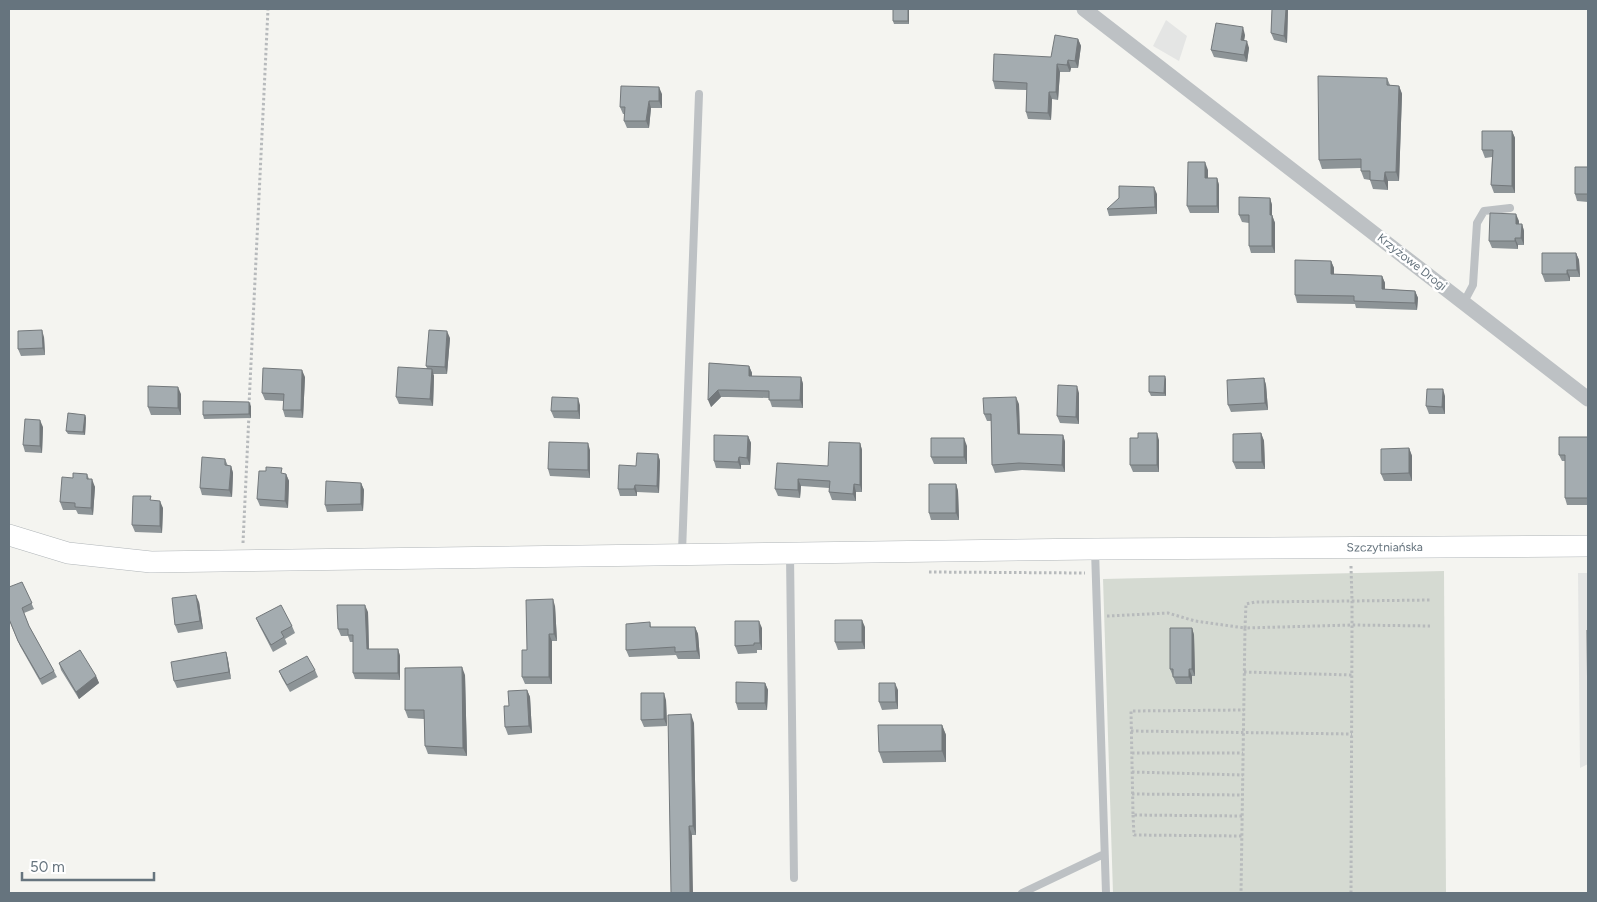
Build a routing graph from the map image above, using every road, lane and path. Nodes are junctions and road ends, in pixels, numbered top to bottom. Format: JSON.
{"nodes":[{"id":1,"x":268,"y":9,"type":"edge"},
{"id":2,"x":1084,"y":9,"type":"edge"},
{"id":3,"x":699,"y":94,"type":"dead end"},
{"id":4,"x":1510,"y":208,"type":"dead end"},
{"id":5,"x":1464,"y":302,"type":"junction"},
{"id":6,"x":1588,"y":399,"type":"edge"},
{"id":7,"x":243,"y":533,"type":"dead end"},
{"id":8,"x":9,"y":535,"type":"edge"},
{"id":9,"x":1588,"y":546,"type":"edge"},
{"id":10,"x":1350,"y":548,"type":"junction"},
{"id":11,"x":1094,"y":549,"type":"junction"},
{"id":12,"x":790,"y":553,"type":"junction"},
{"id":13,"x":682,"y":554,"type":"junction"},
{"id":14,"x":1430,"y":600,"type":"dead end"},
{"id":15,"x":1352,"y":601,"type":"junction"},
{"id":16,"x":1097,"y":617,"type":"junction"},
{"id":17,"x":1352,"y":625,"type":"junction"},
{"id":18,"x":1430,"y":626,"type":"dead end"},
{"id":19,"x":1245,"y":628,"type":"junction"},
{"id":20,"x":1244,"y":672,"type":"junction"},
{"id":21,"x":1352,"y":675,"type":"junction"},
{"id":22,"x":1244,"y":710,"type":"junction"},
{"id":23,"x":1131,"y":731,"type":"junction"},
{"id":24,"x":1243,"y":731,"type":"junction"},
{"id":25,"x":1352,"y":734,"type":"junction"},
{"id":26,"x":1132,"y":753,"type":"junction"},
{"id":27,"x":1243,"y":753,"type":"junction"},
{"id":28,"x":1132,"y":772,"type":"junction"},
{"id":29,"x":1243,"y":775,"type":"junction"},
{"id":30,"x":1132,"y":794,"type":"junction"},
{"id":31,"x":1242,"y":795,"type":"junction"},
{"id":32,"x":1133,"y":815,"type":"junction"},
{"id":33,"x":1242,"y":816,"type":"junction"},
{"id":34,"x":1242,"y":836,"type":"junction"},
{"id":35,"x":1104,"y":854,"type":"junction"},
{"id":36,"x":794,"y":878,"type":"dead end"},
{"id":37,"x":1022,"y":893,"type":"edge"},
{"id":38,"x":1106,"y":893,"type":"edge"},
{"id":39,"x":1241,"y":893,"type":"edge"},
{"id":40,"x":1352,"y":893,"type":"edge"}],
"edges":[{"from":1,"to":7,"type":"path"},
{"from":2,"to":5,"type":"street","name":"Krzyżowe Drogi"},
{"from":3,"to":13,"type":"lane"},
{"from":4,"to":5,"type":"lane"},
{"from":5,"to":6,"type":"street","name":"Krzyżowe Drogi"},
{"from":8,"to":13,"type":"street","name":"Szczytniańska"},
{"from":9,"to":10,"type":"street","name":"Szczytniańska"},
{"from":10,"to":11,"type":"street","name":"Szczytniańska"},
{"from":10,"to":15,"type":"path"},
{"from":11,"to":12,"type":"street","name":"Szczytniańska"},
{"from":11,"to":16,"type":"lane"},
{"from":12,"to":13,"type":"street","name":"Szczytniańska"},
{"from":12,"to":36,"type":"lane"},
{"from":14,"to":15,"type":"path"},
{"from":15,"to":17,"type":"path"},
{"from":15,"to":19,"type":"path"},
{"from":16,"to":19,"type":"path"},
{"from":16,"to":35,"type":"lane"},
{"from":17,"to":18,"type":"path"},
{"from":17,"to":19,"type":"path"},
{"from":17,"to":21,"type":"path"},
{"from":19,"to":20,"type":"path"},
{"from":20,"to":21,"type":"path"},
{"from":20,"to":22,"type":"path"},
{"from":21,"to":25,"type":"path"},
{"from":22,"to":23,"type":"path"},
{"from":22,"to":24,"type":"path"},
{"from":23,"to":24,"type":"path"},
{"from":23,"to":26,"type":"path"},
{"from":24,"to":25,"type":"path"},
{"from":24,"to":27,"type":"path"},
{"from":25,"to":40,"type":"path"},
{"from":26,"to":27,"type":"path"},
{"from":26,"to":28,"type":"path"},
{"from":27,"to":29,"type":"path"},
{"from":28,"to":29,"type":"path"},
{"from":28,"to":30,"type":"path"},
{"from":29,"to":31,"type":"path"},
{"from":30,"to":31,"type":"path"},
{"from":30,"to":32,"type":"path"},
{"from":31,"to":33,"type":"path"},
{"from":32,"to":33,"type":"path"},
{"from":32,"to":34,"type":"path"},
{"from":33,"to":34,"type":"path"},
{"from":34,"to":39,"type":"path"},
{"from":35,"to":37,"type":"lane"},
{"from":35,"to":38,"type":"lane"}]}
